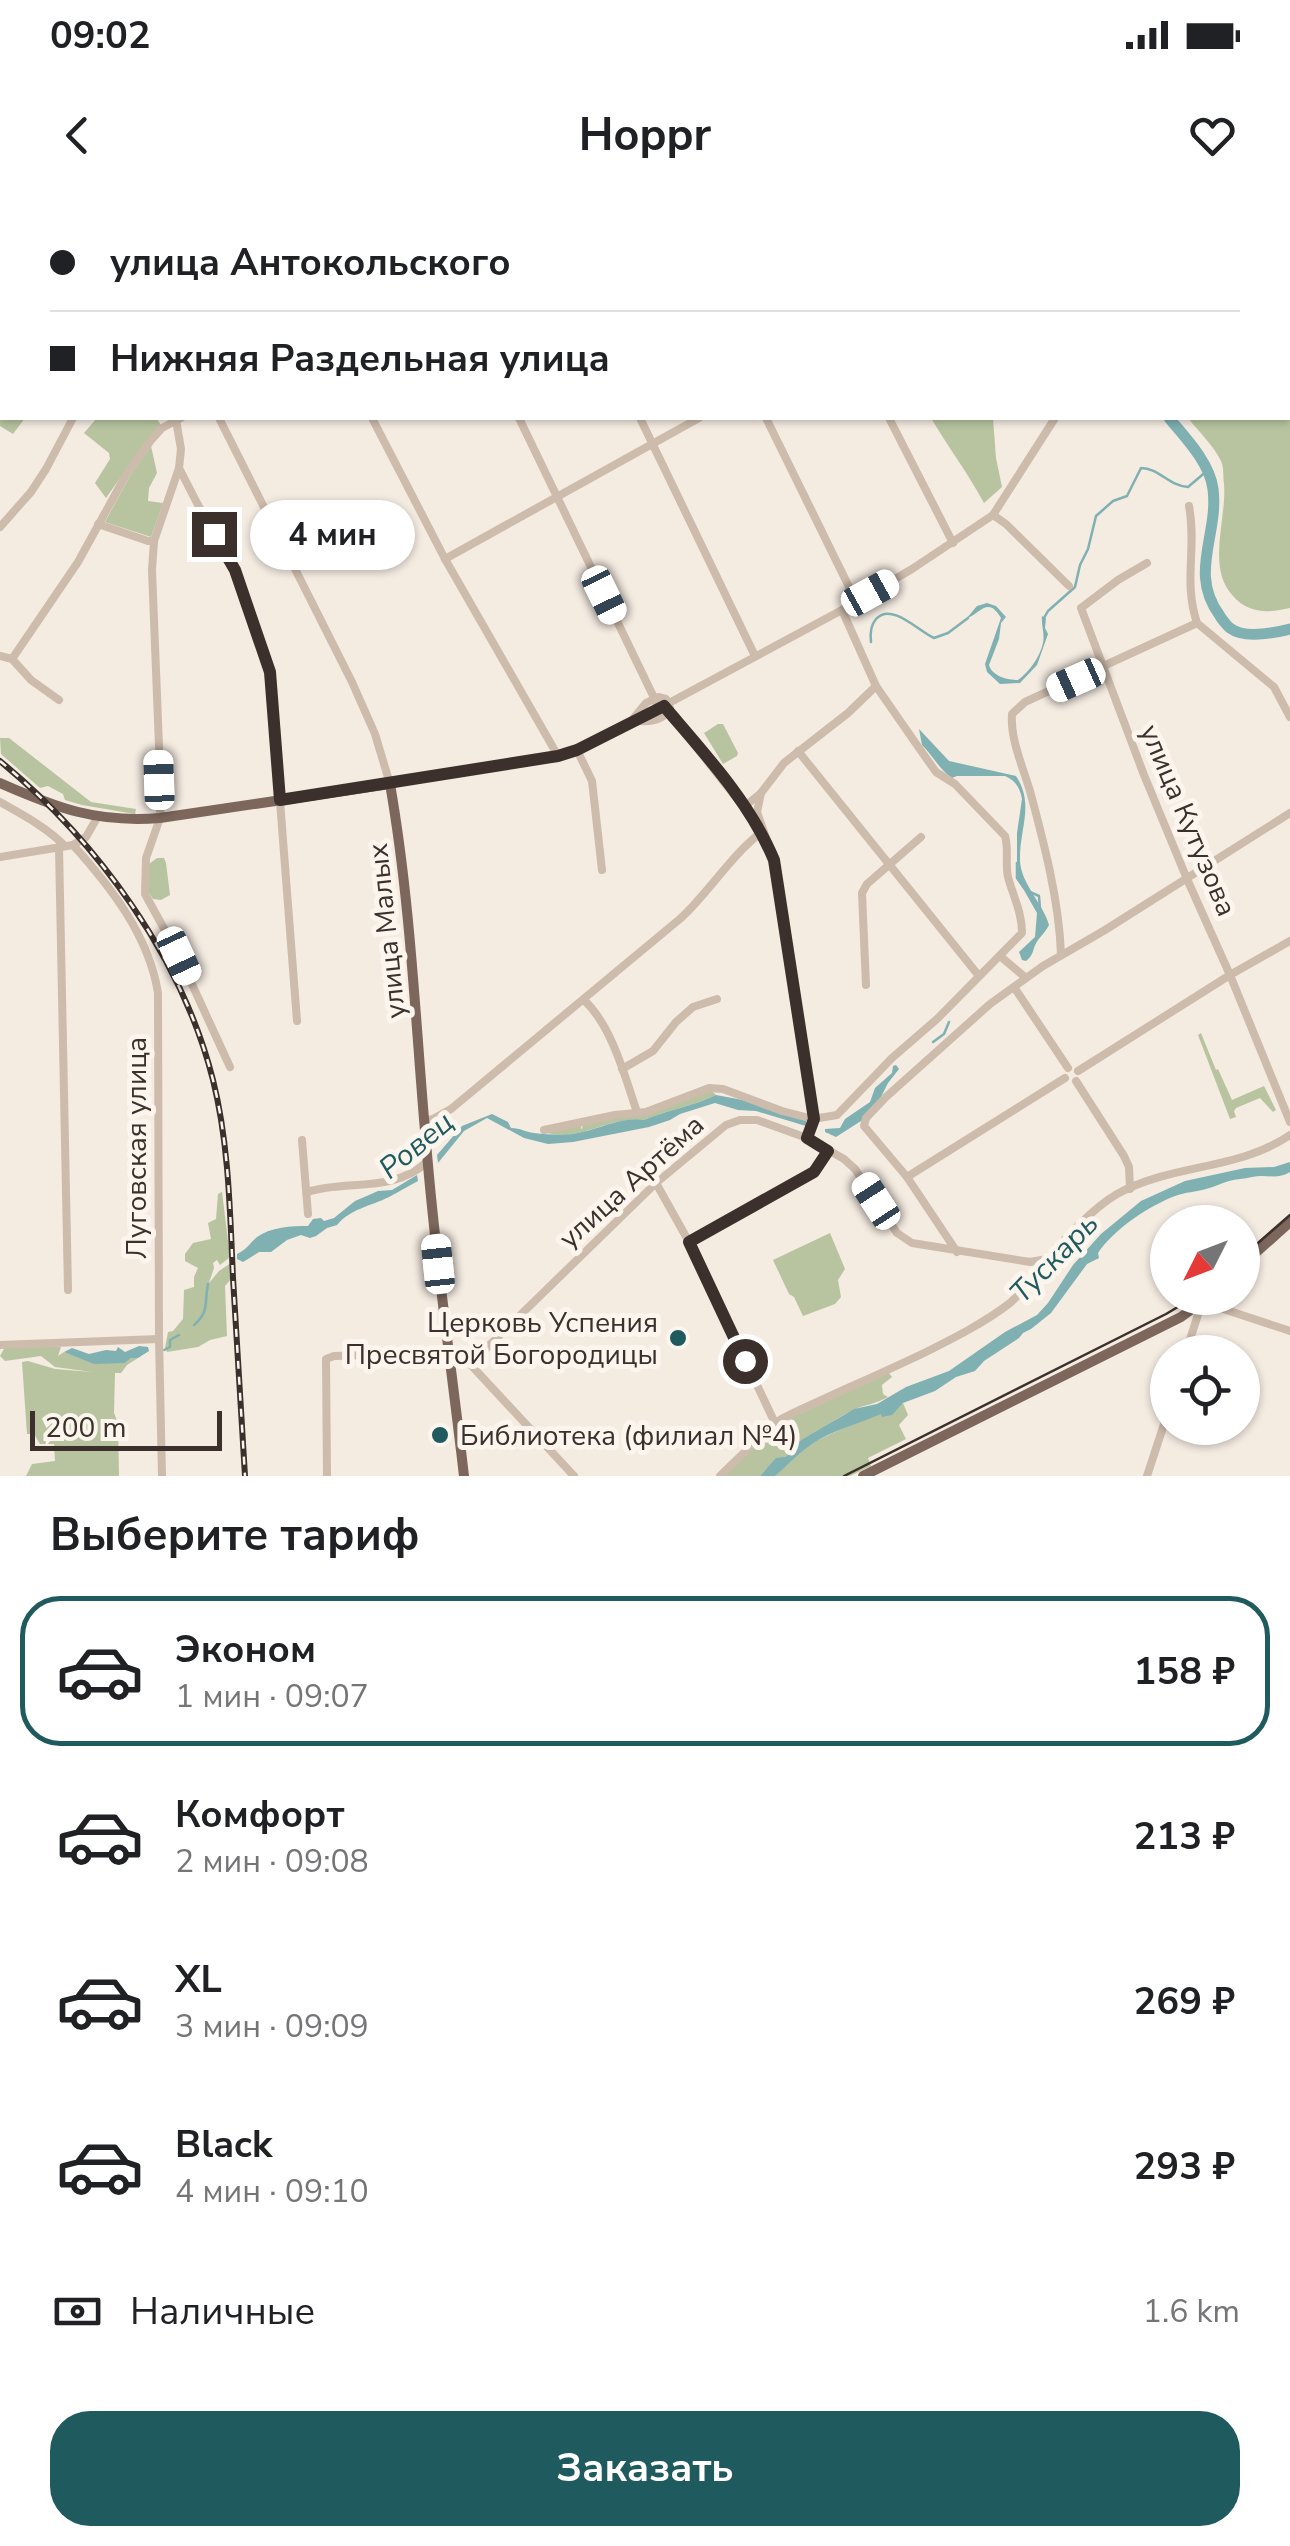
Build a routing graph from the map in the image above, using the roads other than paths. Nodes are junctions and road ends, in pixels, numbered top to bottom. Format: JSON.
{"nodes":[{"id":1,"x":71,"y":420,"type":"edge"},
{"id":2,"x":178,"y":420,"type":"edge"},
{"id":3,"x":179,"y":420,"type":"edge"},
{"id":4,"x":220,"y":420,"type":"edge"},
{"id":5,"x":373,"y":420,"type":"edge"},
{"id":6,"x":519,"y":420,"type":"edge"},
{"id":7,"x":641,"y":420,"type":"edge"},
{"id":8,"x":695,"y":420,"type":"edge"},
{"id":9,"x":767,"y":420,"type":"edge"},
{"id":10,"x":890,"y":420,"type":"edge"},
{"id":11,"x":1054,"y":420,"type":"edge"},
{"id":12,"x":652,"y":442,"type":"junction"},
{"id":13,"x":180,"y":468,"type":"junction"},
{"id":14,"x":557,"y":496,"type":"junction"},
{"id":15,"x":1189,"y":506,"type":"dead end"},
{"id":16,"x":993,"y":516,"type":"junction"},
{"id":17,"x":98,"y":524,"type":"junction"},
{"id":18,"x":0,"y":527,"type":"edge"},
{"id":19,"x":154,"y":540,"type":"junction"},
{"id":20,"x":954,"y":543,"type":"junction"},
{"id":21,"x":445,"y":558,"type":"junction"},
{"id":22,"x":1147,"y":564,"type":"dead end"},
{"id":23,"x":1070,"y":586,"type":"dead end"},
{"id":24,"x":856,"y":601,"type":"junction"},
{"id":25,"x":842,"y":610,"type":"junction"},
{"id":26,"x":1198,"y":623,"type":"junction"},
{"id":27,"x":0,"y":656,"type":"edge"},
{"id":28,"x":755,"y":656,"type":"junction"},
{"id":29,"x":12,"y":658,"type":"junction"},
{"id":30,"x":1102,"y":668,"type":"junction"},
{"id":31,"x":876,"y":686,"type":"junction"},
{"id":32,"x":654,"y":698,"type":"junction"},
{"id":33,"x":59,"y":700,"type":"dead end"},
{"id":34,"x":665,"y":707,"type":"junction"},
{"id":35,"x":1290,"y":717,"type":"edge"},
{"id":36,"x":630,"y":723,"type":"junction"},
{"id":37,"x":577,"y":750,"type":"junction"},
{"id":38,"x":798,"y":751,"type":"junction"},
{"id":39,"x":558,"y":756,"type":"junction"},
{"id":40,"x":0,"y":782,"type":"edge"},
{"id":41,"x":390,"y":784,"type":"junction"},
{"id":42,"x":761,"y":792,"type":"junction"},
{"id":43,"x":280,"y":800,"type":"junction"},
{"id":44,"x":0,"y":802,"type":"edge"},
{"id":45,"x":746,"y":806,"type":"junction"},
{"id":46,"x":1290,"y":814,"type":"edge"},
{"id":47,"x":97,"y":818,"type":"junction"},
{"id":48,"x":160,"y":818,"type":"junction"},
{"id":49,"x":762,"y":832,"type":"junction"},
{"id":50,"x":920,"y":838,"type":"dead end"},
{"id":51,"x":65,"y":846,"type":"junction"},
{"id":52,"x":0,"y":857,"type":"edge"},
{"id":53,"x":890,"y":864,"type":"junction"},
{"id":54,"x":602,"y":870,"type":"dead end"},
{"id":55,"x":1187,"y":879,"type":"junction"},
{"id":56,"x":1290,"y":941,"type":"edge"},
{"id":57,"x":1061,"y":954,"type":"junction"},
{"id":58,"x":1000,"y":956,"type":"junction"},
{"id":59,"x":1230,"y":975,"type":"junction"},
{"id":60,"x":979,"y":976,"type":"junction"},
{"id":61,"x":1026,"y":978,"type":"junction"},
{"id":62,"x":866,"y":985,"type":"dead end"},
{"id":63,"x":1014,"y":987,"type":"junction"},
{"id":64,"x":717,"y":999,"type":"dead end"},
{"id":65,"x":584,"y":1000,"type":"junction"},
{"id":66,"x":938,"y":1019,"type":"junction"},
{"id":67,"x":297,"y":1021,"type":"dead end"},
{"id":68,"x":954,"y":1037,"type":"junction"},
{"id":69,"x":230,"y":1067,"type":"dead end"},
{"id":70,"x":622,"y":1069,"type":"junction"},
{"id":71,"x":1067,"y":1073,"type":"junction"},
{"id":72,"x":1077,"y":1076,"type":"junction"},
{"id":73,"x":638,"y":1112,"type":"junction"},
{"id":74,"x":814,"y":1119,"type":"junction"},
{"id":75,"x":425,"y":1120,"type":"junction"},
{"id":76,"x":1290,"y":1122,"type":"edge"},
{"id":77,"x":544,"y":1130,"type":"dead end"},
{"id":78,"x":1290,"y":1135,"type":"edge"},
{"id":79,"x":807,"y":1138,"type":"junction"},
{"id":80,"x":302,"y":1140,"type":"dead end"},
{"id":81,"x":828,"y":1151,"type":"junction"},
{"id":82,"x":428,"y":1161,"type":"junction"},
{"id":83,"x":907,"y":1177,"type":"junction"},
{"id":84,"x":656,"y":1183,"type":"junction"},
{"id":85,"x":1130,"y":1188,"type":"junction"},
{"id":86,"x":307,"y":1192,"type":"junction"},
{"id":87,"x":308,"y":1214,"type":"dead end"},
{"id":88,"x":1290,"y":1222,"type":"edge"},
{"id":89,"x":689,"y":1242,"type":"junction"},
{"id":90,"x":1260,"y":1249,"type":"edge"},
{"id":91,"x":958,"y":1252,"type":"junction"},
{"id":92,"x":1047,"y":1259,"type":"junction"},
{"id":93,"x":68,"y":1290,"type":"dead end"},
{"id":94,"x":1184,"y":1315,"type":"edge"},
{"id":95,"x":1246,"y":1315,"type":"edge"},
{"id":96,"x":1290,"y":1331,"type":"edge"},
{"id":97,"x":159,"y":1339,"type":"junction"},
{"id":98,"x":0,"y":1344,"type":"edge"},
{"id":99,"x":448,"y":1353,"type":"junction"},
{"id":100,"x":470,"y":1364,"type":"junction"},
{"id":101,"x":450,"y":1366,"type":"junction"},
{"id":102,"x":776,"y":1423,"type":"junction"},
{"id":103,"x":1158,"y":1445,"type":"edge"},
{"id":104,"x":162,"y":1476,"type":"edge"},
{"id":105,"x":327,"y":1476,"type":"edge"},
{"id":106,"x":464,"y":1476,"type":"edge"},
{"id":107,"x":574,"y":1476,"type":"edge"},
{"id":108,"x":720,"y":1476,"type":"edge"},
{"id":109,"x":863,"y":1476,"type":"edge"},
{"id":110,"x":1148,"y":1476,"type":"edge"}],
"edges":[{"from":1,"to":18,"type":"street"},
{"from":2,"to":17,"type":"street"},
{"from":3,"to":13,"type":"street"},
{"from":4,"to":41,"type":"street","name":"улица Малых"},
{"from":5,"to":21,"type":"street"},
{"from":6,"to":14,"type":"street"},
{"from":7,"to":12,"type":"street"},
{"from":8,"to":12,"type":"street"},
{"from":9,"to":24,"type":"street"},
{"from":10,"to":20,"type":"street"},
{"from":11,"to":16,"type":"street"},
{"from":12,"to":14,"type":"street"},
{"from":12,"to":28,"type":"street"},
{"from":13,"to":19,"type":"street"},
{"from":13,"to":43,"type":"street"},
{"from":14,"to":21,"type":"street"},
{"from":14,"to":32,"type":"street"},
{"from":15,"to":26,"type":"street"},
{"from":16,"to":20,"type":"street"},
{"from":16,"to":23,"type":"street"},
{"from":17,"to":19,"type":"street"},
{"from":17,"to":29,"type":"street"},
{"from":19,"to":48,"type":"street"},
{"from":20,"to":24,"type":"street"},
{"from":21,"to":39,"type":"street"},
{"from":22,"to":30,"type":"street","name":"улица Кутузова"},
{"from":24,"to":25,"type":"street"},
{"from":25,"to":28,"type":"street"},
{"from":25,"to":31,"type":"street"},
{"from":26,"to":30,"type":"street"},
{"from":26,"to":35,"type":"street"},
{"from":27,"to":29,"type":"street"},
{"from":28,"to":34,"type":"street"},
{"from":29,"to":33,"type":"street"},
{"from":30,"to":55,"type":"street","name":"улица Кутузова"},
{"from":30,"to":57,"type":"street"},
{"from":31,"to":38,"type":"street"},
{"from":31,"to":58,"type":"street"},
{"from":32,"to":34,"type":"street"},
{"from":32,"to":36,"type":"street"},
{"from":34,"to":36,"type":"street"},
{"from":34,"to":45,"type":"street"},
{"from":36,"to":37,"type":"street"},
{"from":37,"to":39,"type":"street"},
{"from":37,"to":54,"type":"street"},
{"from":38,"to":42,"type":"street"},
{"from":38,"to":53,"type":"street"},
{"from":39,"to":41,"type":"street"},
{"from":40,"to":47,"type":"main road"},
{"from":41,"to":43,"type":"main road"},
{"from":41,"to":75,"type":"main road","name":"улица Малых"},
{"from":42,"to":45,"type":"street"},
{"from":42,"to":49,"type":"street"},
{"from":43,"to":48,"type":"main road"},
{"from":43,"to":67,"type":"street"},
{"from":44,"to":51,"type":"street","name":"Луговская улица"},
{"from":45,"to":49,"type":"street"},
{"from":46,"to":55,"type":"street"},
{"from":47,"to":48,"type":"main road"},
{"from":47,"to":51,"type":"street"},
{"from":48,"to":69,"type":"street"},
{"from":49,"to":65,"type":"street"},
{"from":49,"to":74,"type":"street"},
{"from":50,"to":53,"type":"street"},
{"from":51,"to":52,"type":"street"},
{"from":51,"to":93,"type":"street"},
{"from":51,"to":97,"type":"street","name":"Луговская улица"},
{"from":53,"to":60,"type":"street"},
{"from":53,"to":62,"type":"street"},
{"from":55,"to":57,"type":"street"},
{"from":55,"to":59,"type":"street","name":"улица Кутузова"},
{"from":56,"to":59,"type":"street"},
{"from":57,"to":61,"type":"street"},
{"from":58,"to":60,"type":"street"},
{"from":58,"to":61,"type":"street"},
{"from":59,"to":72,"type":"street"},
{"from":59,"to":76,"type":"street","name":"улица Кутузова"},
{"from":60,"to":66,"type":"street"},
{"from":61,"to":63,"type":"street"},
{"from":63,"to":68,"type":"street"},
{"from":63,"to":71,"type":"street"},
{"from":64,"to":70,"type":"street"},
{"from":65,"to":70,"type":"street"},
{"from":65,"to":75,"type":"street"},
{"from":66,"to":68,"type":"street"},
{"from":66,"to":74,"type":"street"},
{"from":68,"to":83,"type":"street"},
{"from":70,"to":73,"type":"street"},
{"from":71,"to":72,"type":"street"},
{"from":71,"to":83,"type":"street"},
{"from":72,"to":85,"type":"street"},
{"from":73,"to":74,"type":"street"},
{"from":73,"to":77,"type":"street"},
{"from":74,"to":79,"type":"street"},
{"from":75,"to":82,"type":"main road","name":"улица Малых"},
{"from":78,"to":85,"type":"street"},
{"from":79,"to":81,"type":"street","name":"улица Артёма"},
{"from":79,"to":84,"type":"street","name":"улица Артёма"},
{"from":80,"to":86,"type":"street"},
{"from":81,"to":89,"type":"street"},
{"from":81,"to":91,"type":"street","name":"улица Артёма"},
{"from":82,"to":86,"type":"street"},
{"from":82,"to":99,"type":"main road","name":"улица Малых"},
{"from":83,"to":91,"type":"street"},
{"from":84,"to":89,"type":"street"},
{"from":84,"to":100,"type":"street","name":"улица Артёма"},
{"from":85,"to":92,"type":"street"},
{"from":86,"to":87,"type":"street"},
{"from":88,"to":90,"type":"main road"},
{"from":89,"to":102,"type":"street"},
{"from":91,"to":92,"type":"street","name":"улица Артёма"},
{"from":92,"to":102,"type":"street"},
{"from":94,"to":109,"type":"main road"},
{"from":95,"to":96,"type":"street"},
{"from":97,"to":98,"type":"street"},
{"from":97,"to":104,"type":"street","name":"Луговская улица"},
{"from":99,"to":101,"type":"main road","name":"улица Малых"},
{"from":99,"to":105,"type":"street"},
{"from":100,"to":101,"type":"street"},
{"from":100,"to":107,"type":"street"},
{"from":101,"to":106,"type":"main road","name":"улица Малых"},
{"from":102,"to":108,"type":"street"},
{"from":103,"to":110,"type":"street"}]}
